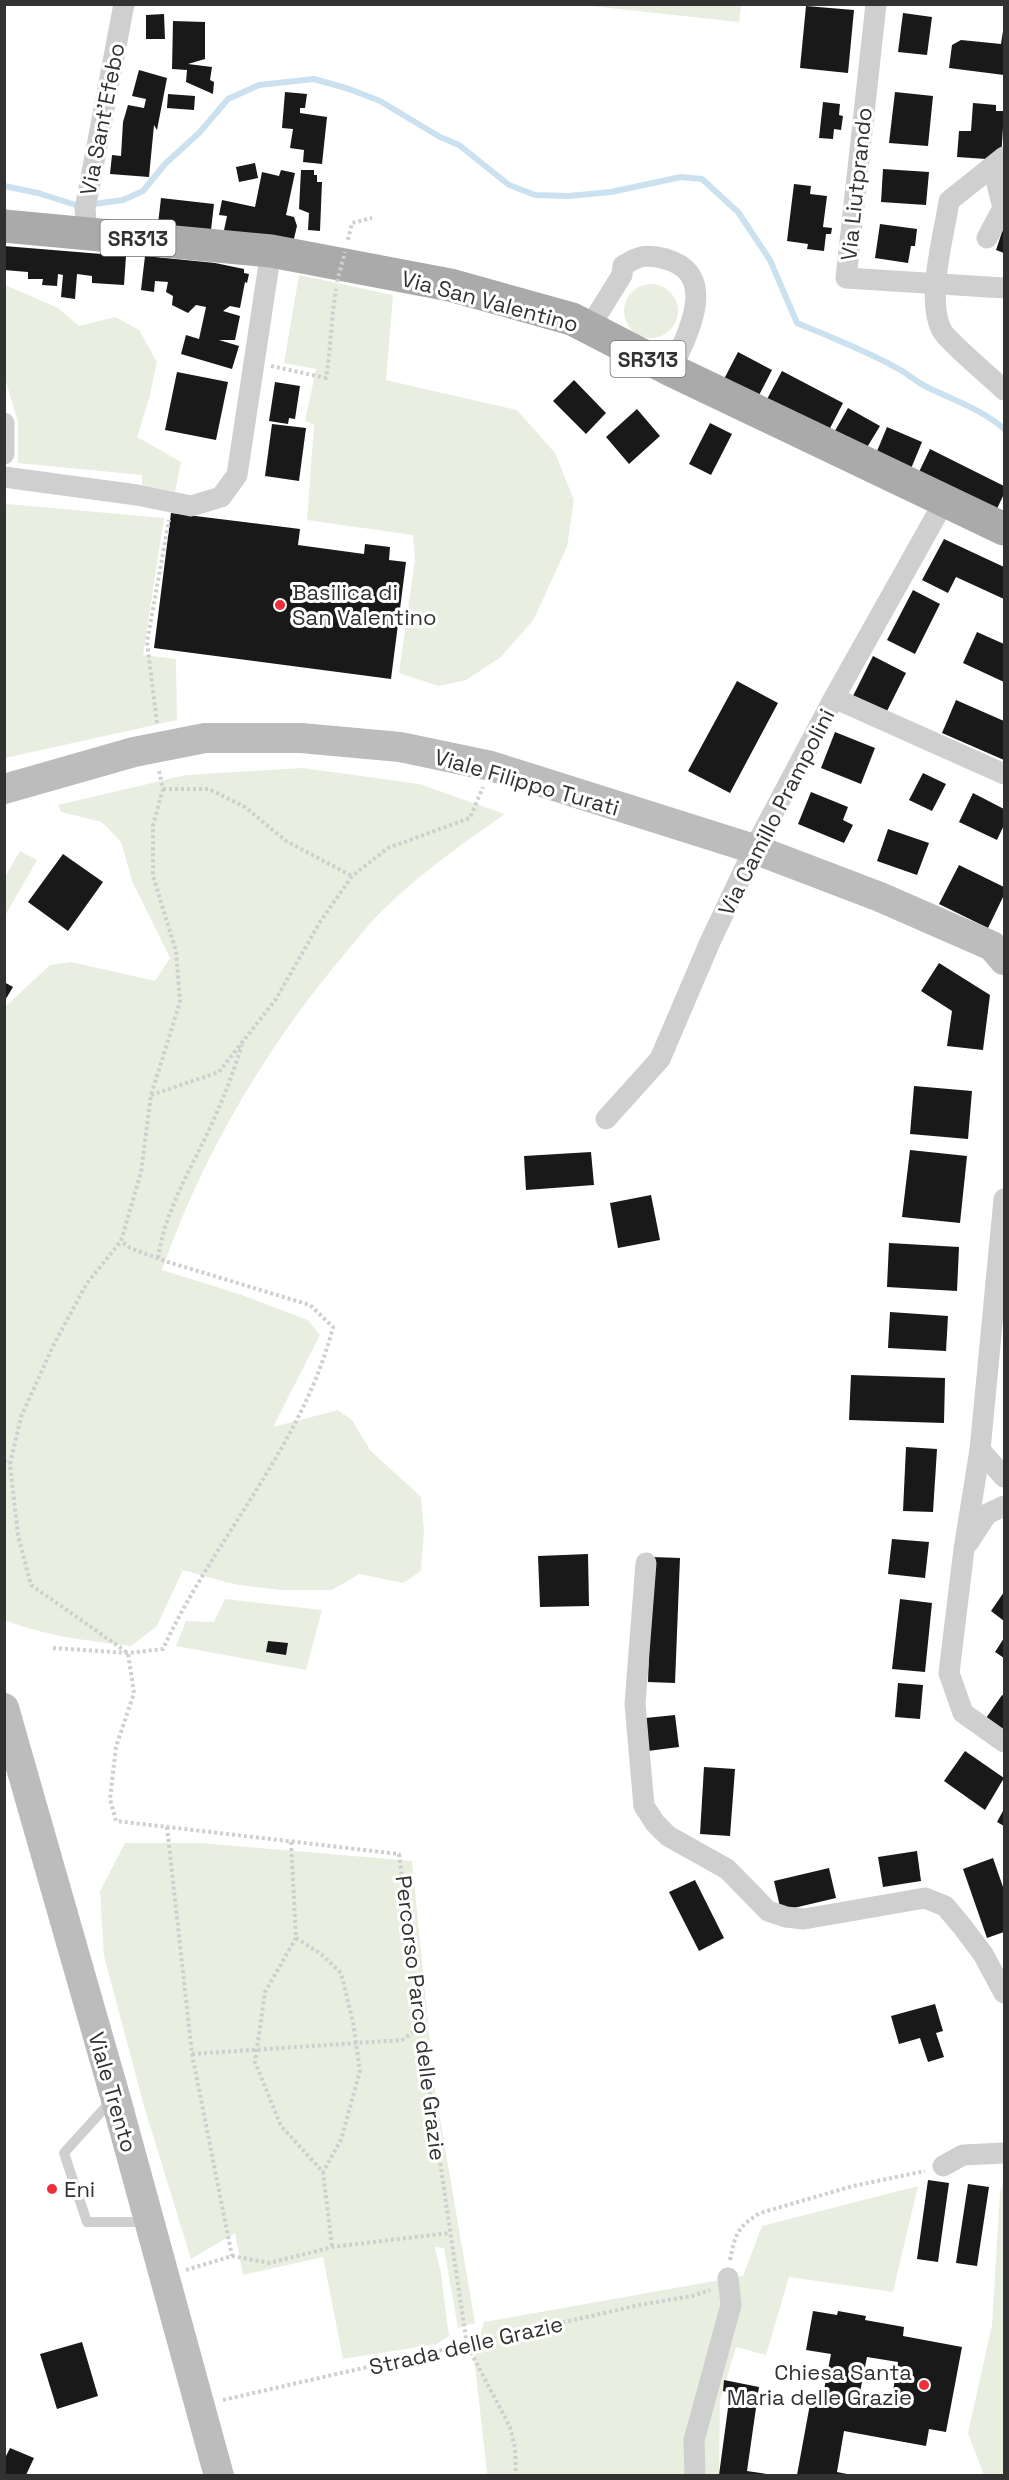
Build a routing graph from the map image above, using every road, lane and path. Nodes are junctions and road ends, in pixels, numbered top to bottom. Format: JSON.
{"nodes":[{"id":1,"x":124,"y":4,"type":"edge"},
{"id":2,"x":876,"y":4,"type":"edge"},
{"id":3,"x":1005,"y":158,"type":"edge"},
{"id":4,"x":1005,"y":168,"type":"edge"},
{"id":5,"x":372,"y":218,"type":"dead end"},
{"id":6,"x":86,"y":221,"type":"junction"},
{"id":7,"x":352,"y":223,"type":"dead end"},
{"id":8,"x":4,"y":226,"type":"edge"},
{"id":9,"x":987,"y":238,"type":"dead end"},
{"id":10,"x":271,"y":251,"type":"junction"},
{"id":11,"x":345,"y":252,"type":"dead end"},
{"id":12,"x":936,"y":282,"type":"junction"},
{"id":13,"x":1005,"y":288,"type":"edge"},
{"id":14,"x":589,"y":328,"type":"junction"},
{"id":15,"x":254,"y":362,"type":"junction"},
{"id":16,"x":670,"y":370,"type":"junction"},
{"id":17,"x":1005,"y":390,"type":"edge"},
{"id":18,"x":4,"y":423,"type":"edge"},
{"id":19,"x":4,"y":454,"type":"edge"},
{"id":20,"x":4,"y":477,"type":"edge"},
{"id":21,"x":945,"y":500,"type":"junction"},
{"id":22,"x":172,"y":502,"type":"junction"},
{"id":23,"x":1002,"y":521,"type":"edge"},
{"id":24,"x":834,"y":698,"type":"junction"},
{"id":25,"x":158,"y":748,"type":"junction"},
{"id":26,"x":491,"y":766,"type":"junction"},
{"id":27,"x":1005,"y":774,"type":"edge"},
{"id":28,"x":4,"y":789,"type":"edge"},
{"id":29,"x":163,"y":789,"type":"junction"},
{"id":30,"x":754,"y":849,"type":"junction"},
{"id":31,"x":352,"y":876,"type":"junction"},
{"id":32,"x":897,"y":905,"type":"junction"},
{"id":33,"x":1005,"y":960,"type":"edge"},
{"id":34,"x":1005,"y":974,"type":"edge"},
{"id":35,"x":243,"y":1041,"type":"junction"},
{"id":36,"x":151,"y":1095,"type":"junction"},
{"id":37,"x":606,"y":1119,"type":"dead end"},
{"id":38,"x":1004,"y":1205,"type":"edge"},
{"id":39,"x":121,"y":1241,"type":"junction"},
{"id":40,"x":158,"y":1258,"type":"junction"},
{"id":41,"x":980,"y":1450,"type":"junction"},
{"id":42,"x":4,"y":1461,"type":"edge"},
{"id":43,"x":1005,"y":1462,"type":"edge"},
{"id":44,"x":10,"y":1464,"type":"junction"},
{"id":45,"x":1005,"y":1477,"type":"edge"},
{"id":46,"x":1005,"y":1506,"type":"edge"},
{"id":47,"x":964,"y":1549,"type":"junction"},
{"id":48,"x":646,"y":1563,"type":"dead end"},
{"id":49,"x":53,"y":1648,"type":"dead end"},
{"id":50,"x":128,"y":1653,"type":"junction"},
{"id":51,"x":4,"y":1708,"type":"edge"},
{"id":52,"x":1005,"y":1742,"type":"edge"},
{"id":53,"x":166,"y":1827,"type":"junction"},
{"id":54,"x":291,"y":1842,"type":"junction"},
{"id":55,"x":296,"y":1938,"type":"junction"},
{"id":56,"x":1005,"y":1994,"type":"edge"},
{"id":57,"x":420,"y":2027,"type":"junction"},
{"id":58,"x":356,"y":2043,"type":"junction"},
{"id":59,"x":257,"y":2050,"type":"junction"},
{"id":60,"x":192,"y":2054,"type":"junction"},
{"id":61,"x":116,"y":2096,"type":"junction"},
{"id":62,"x":1005,"y":2153,"type":"edge"},
{"id":63,"x":943,"y":2166,"type":"joint"},
{"id":64,"x":323,"y":2172,"type":"junction"},
{"id":65,"x":150,"y":2222,"type":"junction"},
{"id":66,"x":449,"y":2233,"type":"junction"},
{"id":67,"x":332,"y":2247,"type":"junction"},
{"id":68,"x":232,"y":2256,"type":"junction"},
{"id":69,"x":165,"y":2277,"type":"junction"},
{"id":70,"x":728,"y":2278,"type":"junction"},
{"id":71,"x":467,"y":2345,"type":"junction"},
{"id":72,"x":200,"y":2405,"type":"junction"},
{"id":73,"x":219,"y":2475,"type":"edge"},
{"id":74,"x":516,"y":2475,"type":"edge"},
{"id":75,"x":695,"y":2475,"type":"edge"}],
"edges":[{"from":1,"to":6,"type":"street","name":"Via Sant'Efebo"},
{"from":2,"to":12,"type":"street","name":"Via Liutprando"},
{"from":3,"to":12,"type":"street"},
{"from":4,"to":9,"type":"street"},
{"from":5,"to":7,"type":"path"},
{"from":6,"to":8,"type":"main road","name":"Via San Valentino","number":"SR313"},
{"from":6,"to":10,"type":"main road","name":"Via San Valentino","number":"SR313"},
{"from":10,"to":14,"type":"main road","name":"Via San Valentino","number":"SR313"},
{"from":10,"to":15,"type":"street"},
{"from":11,"to":15,"type":"path","bridge":true},
{"from":12,"to":13,"type":"street","name":"Via Liutprando"},
{"from":12,"to":17,"type":"street"},
{"from":14,"to":16,"type":"main road","name":"Via San Valentino","number":"SR313"},
{"from":14,"to":16,"type":"street"},
{"from":15,"to":22,"type":"street"},
{"from":16,"to":21,"type":"main road","name":"Via San Valentino","number":"SR313"},
{"from":18,"to":19,"type":"street"},
{"from":20,"to":22,"type":"street"},
{"from":21,"to":23,"type":"main road","name":"Via San Valentino","number":"SR313"},
{"from":21,"to":24,"type":"street","name":"Via Camillo Prampolini"},
{"from":22,"to":25,"type":"path"},
{"from":24,"to":27,"type":"street"},
{"from":24,"to":30,"type":"street","name":"Via Camillo Prampolini"},
{"from":25,"to":26,"type":"street","name":"Viale Filippo Turati"},
{"from":25,"to":28,"type":"street","name":"Viale Filippo Turati"},
{"from":25,"to":29,"type":"path"},
{"from":26,"to":30,"type":"street","name":"Viale Filippo Turati"},
{"from":26,"to":31,"type":"path"},
{"from":29,"to":31,"type":"path"},
{"from":29,"to":36,"type":"path"},
{"from":30,"to":32,"type":"street","name":"Viale Filippo Turati"},
{"from":30,"to":37,"type":"street","name":"Via Camillo Prampolini"},
{"from":31,"to":35,"type":"path"},
{"from":32,"to":33,"type":"street","name":"Viale Filippo Turati"},
{"from":32,"to":34,"type":"street","name":"Viale Filippo Turati"},
{"from":35,"to":36,"type":"path"},
{"from":35,"to":40,"type":"path"},
{"from":36,"to":39,"type":"path"},
{"from":38,"to":41,"type":"street"},
{"from":39,"to":40,"type":"path"},
{"from":39,"to":44,"type":"path"},
{"from":40,"to":50,"type":"path"},
{"from":41,"to":43,"type":"street"},
{"from":41,"to":45,"type":"street"},
{"from":41,"to":47,"type":"street"},
{"from":42,"to":44,"type":"path"},
{"from":44,"to":50,"type":"path"},
{"from":46,"to":47,"type":"street"},
{"from":47,"to":52,"type":"street"},
{"from":48,"to":56,"type":"street"},
{"from":49,"to":50,"type":"path"},
{"from":50,"to":53,"type":"path","name":"Percorso Parco delle Grazie"},
{"from":51,"to":61,"type":"street","name":"Viale Trento"},
{"from":53,"to":54,"type":"path","name":"Percorso Parco delle Grazie"},
{"from":53,"to":60,"type":"path"},
{"from":54,"to":55,"type":"path"},
{"from":54,"to":57,"type":"path","name":"Percorso Parco delle Grazie"},
{"from":55,"to":58,"type":"path"},
{"from":55,"to":59,"type":"path"},
{"from":57,"to":58,"type":"path"},
{"from":57,"to":66,"type":"path","name":"Percorso Parco delle Grazie"},
{"from":58,"to":59,"type":"path"},
{"from":58,"to":64,"type":"path"},
{"from":59,"to":60,"type":"path"},
{"from":59,"to":64,"type":"path"},
{"from":60,"to":68,"type":"path"},
{"from":61,"to":65,"type":"street","name":"Viale Trento"},
{"from":61,"to":65,"type":"lane"},
{"from":62,"to":63,"type":"street"},
{"from":63,"to":70,"type":"path"},
{"from":64,"to":67,"type":"path"},
{"from":65,"to":69,"type":"street","name":"Viale Trento"},
{"from":66,"to":67,"type":"path"},
{"from":66,"to":71,"type":"path","name":"Percorso Parco delle Grazie"},
{"from":67,"to":68,"type":"path"},
{"from":68,"to":69,"type":"path"},
{"from":69,"to":72,"type":"street","name":"Viale Trento"},
{"from":70,"to":71,"type":"path","name":"Strada delle Grazie"},
{"from":70,"to":75,"type":"street"},
{"from":71,"to":72,"type":"path","name":"Strada delle Grazie"},
{"from":71,"to":74,"type":"path","name":"Percorso Parco delle Grazie"},
{"from":72,"to":73,"type":"street","name":"Viale Trento"}]}
